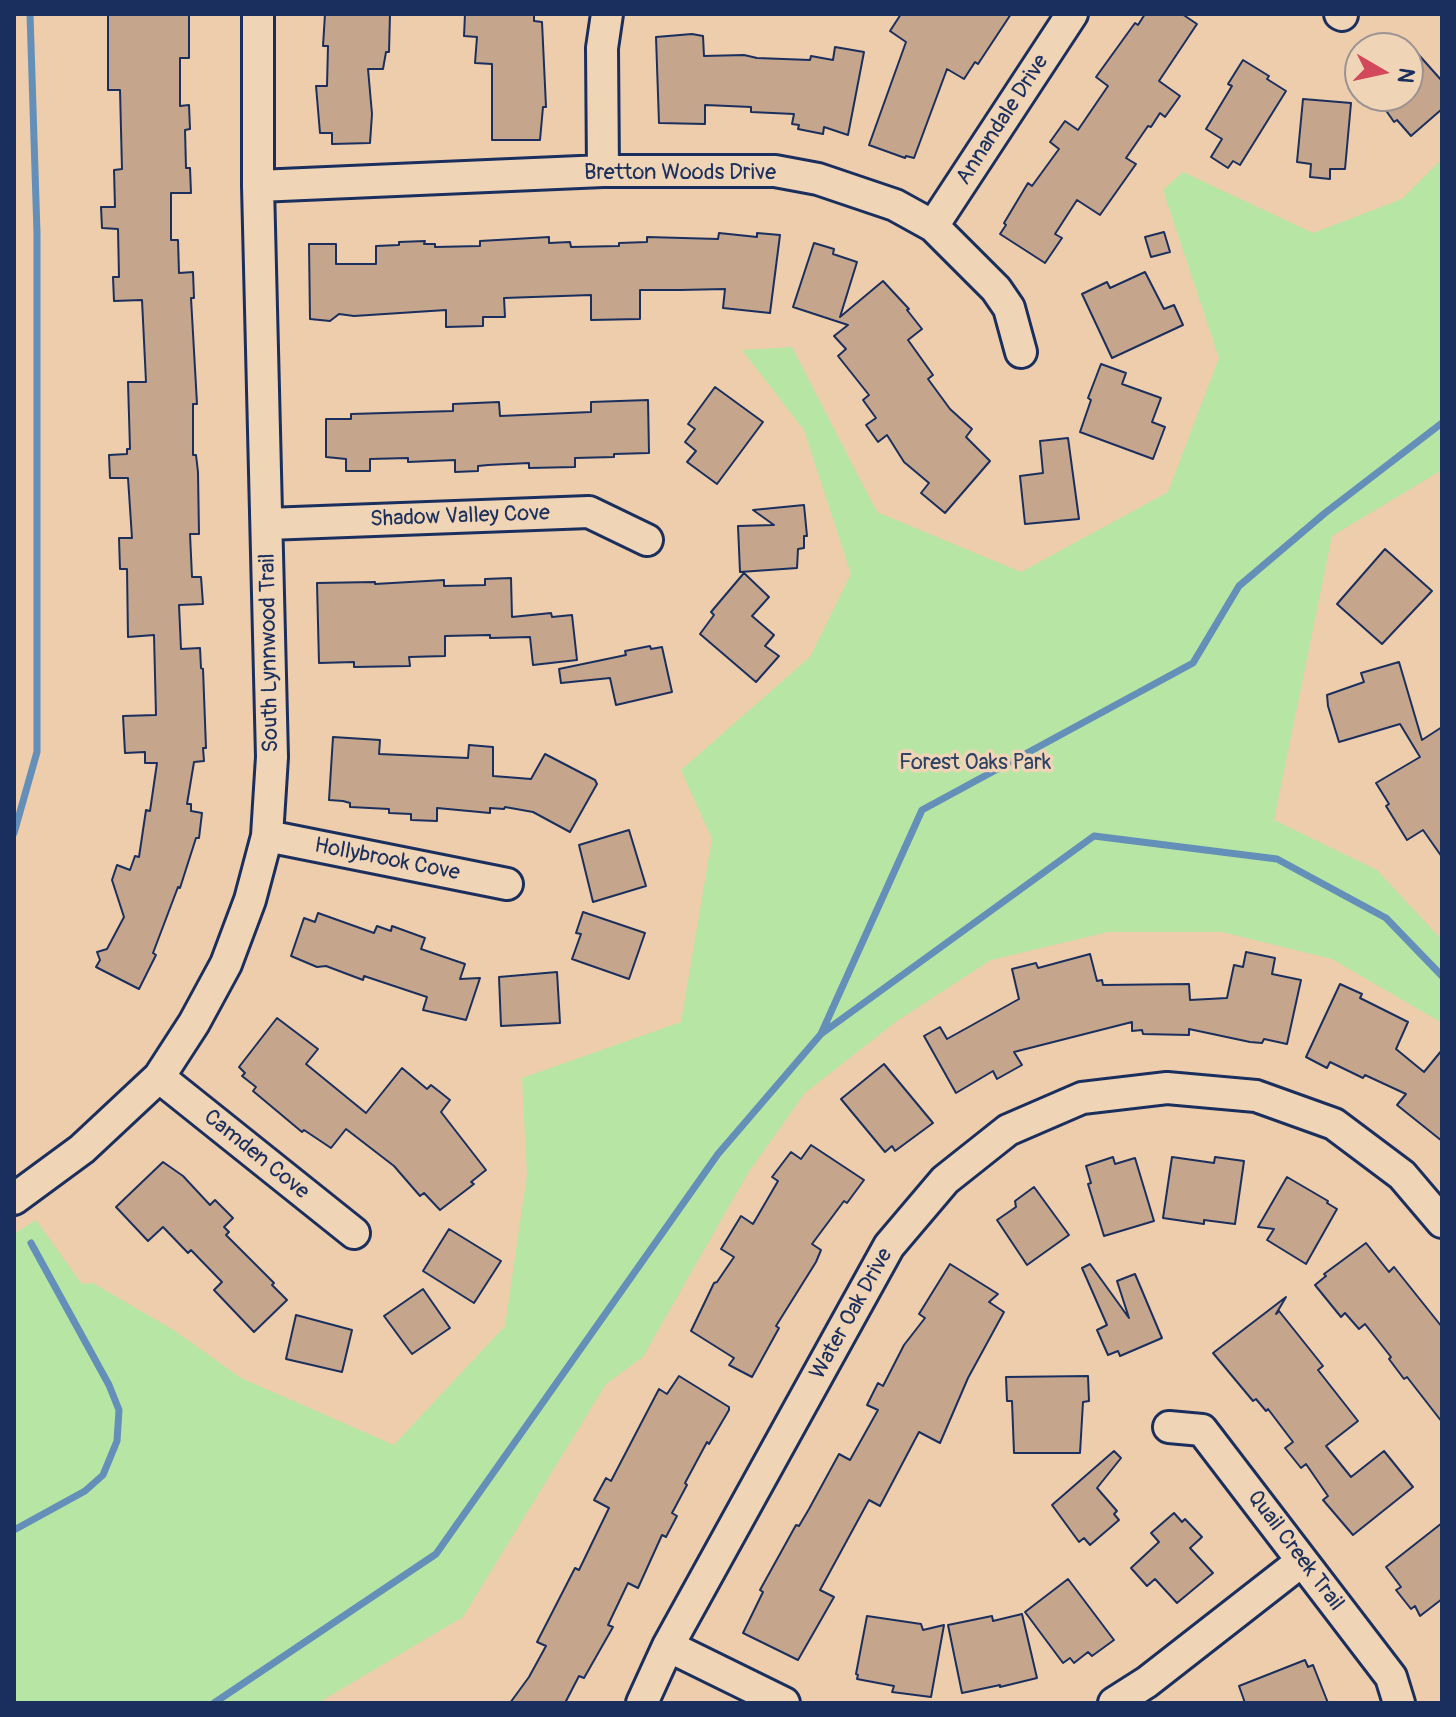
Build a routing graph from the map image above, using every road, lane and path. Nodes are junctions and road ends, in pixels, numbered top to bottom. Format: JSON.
{"nodes":[{"id":1,"x":258,"y":14,"type":"edge"},
{"id":2,"x":607,"y":14,"type":"edge"},
{"id":3,"x":1072,"y":14,"type":"edge"},
{"id":4,"x":603,"y":171,"type":"junction"},
{"id":5,"x":258,"y":186,"type":"junction"},
{"id":6,"x":933,"y":226,"type":"junction"},
{"id":7,"x":1021,"y":352,"type":"dead end"},
{"id":8,"x":267,"y":524,"type":"junction"},
{"id":9,"x":647,"y":540,"type":"dead end"},
{"id":10,"x":267,"y":836,"type":"junction"},
{"id":11,"x":507,"y":884,"type":"dead end"},
{"id":12,"x":159,"y":1077,"type":"junction"},
{"id":13,"x":14,"y":1199,"type":"edge"},
{"id":14,"x":1442,"y":1222,"type":"edge"},
{"id":15,"x":354,"y":1233,"type":"dead end"},
{"id":16,"x":1169,"y":1427,"type":"dead end"},
{"id":17,"x":1302,"y":1561,"type":"junction"},
{"id":18,"x":668,"y":1646,"type":"junction"},
{"id":19,"x":642,"y":1703,"type":"edge"},
{"id":20,"x":784,"y":1703,"type":"edge"},
{"id":21,"x":1114,"y":1703,"type":"edge"},
{"id":22,"x":1399,"y":1703,"type":"edge"}],
"edges":[{"from":1,"to":5,"type":"street","name":"South Lynnwood Trail"},
{"from":2,"to":4,"type":"street"},
{"from":3,"to":6,"type":"street","name":"Annandale Drive"},
{"from":4,"to":5,"type":"street","name":"Bretton Woods Drive"},
{"from":4,"to":6,"type":"street","name":"Bretton Woods Drive"},
{"from":5,"to":8,"type":"street","name":"South Lynnwood Trail"},
{"from":6,"to":7,"type":"street","name":"Bretton Woods Drive"},
{"from":8,"to":9,"type":"street","name":"Shadow Valley Cove"},
{"from":8,"to":10,"type":"street","name":"South Lynnwood Trail"},
{"from":10,"to":11,"type":"street","name":"Hollybrook Cove"},
{"from":10,"to":12,"type":"street","name":"South Lynnwood Trail"},
{"from":12,"to":13,"type":"street","name":"South Lynnwood Trail"},
{"from":12,"to":15,"type":"street","name":"Camden Cove"},
{"from":14,"to":18,"type":"street","name":"Water Oak Drive"},
{"from":16,"to":17,"type":"street","name":"Quail Creek Trail"},
{"from":17,"to":21,"type":"street"},
{"from":17,"to":22,"type":"street","name":"Quail Creek Trail"},
{"from":18,"to":19,"type":"street","name":"Water Oak Drive"},
{"from":18,"to":20,"type":"street"}]}
